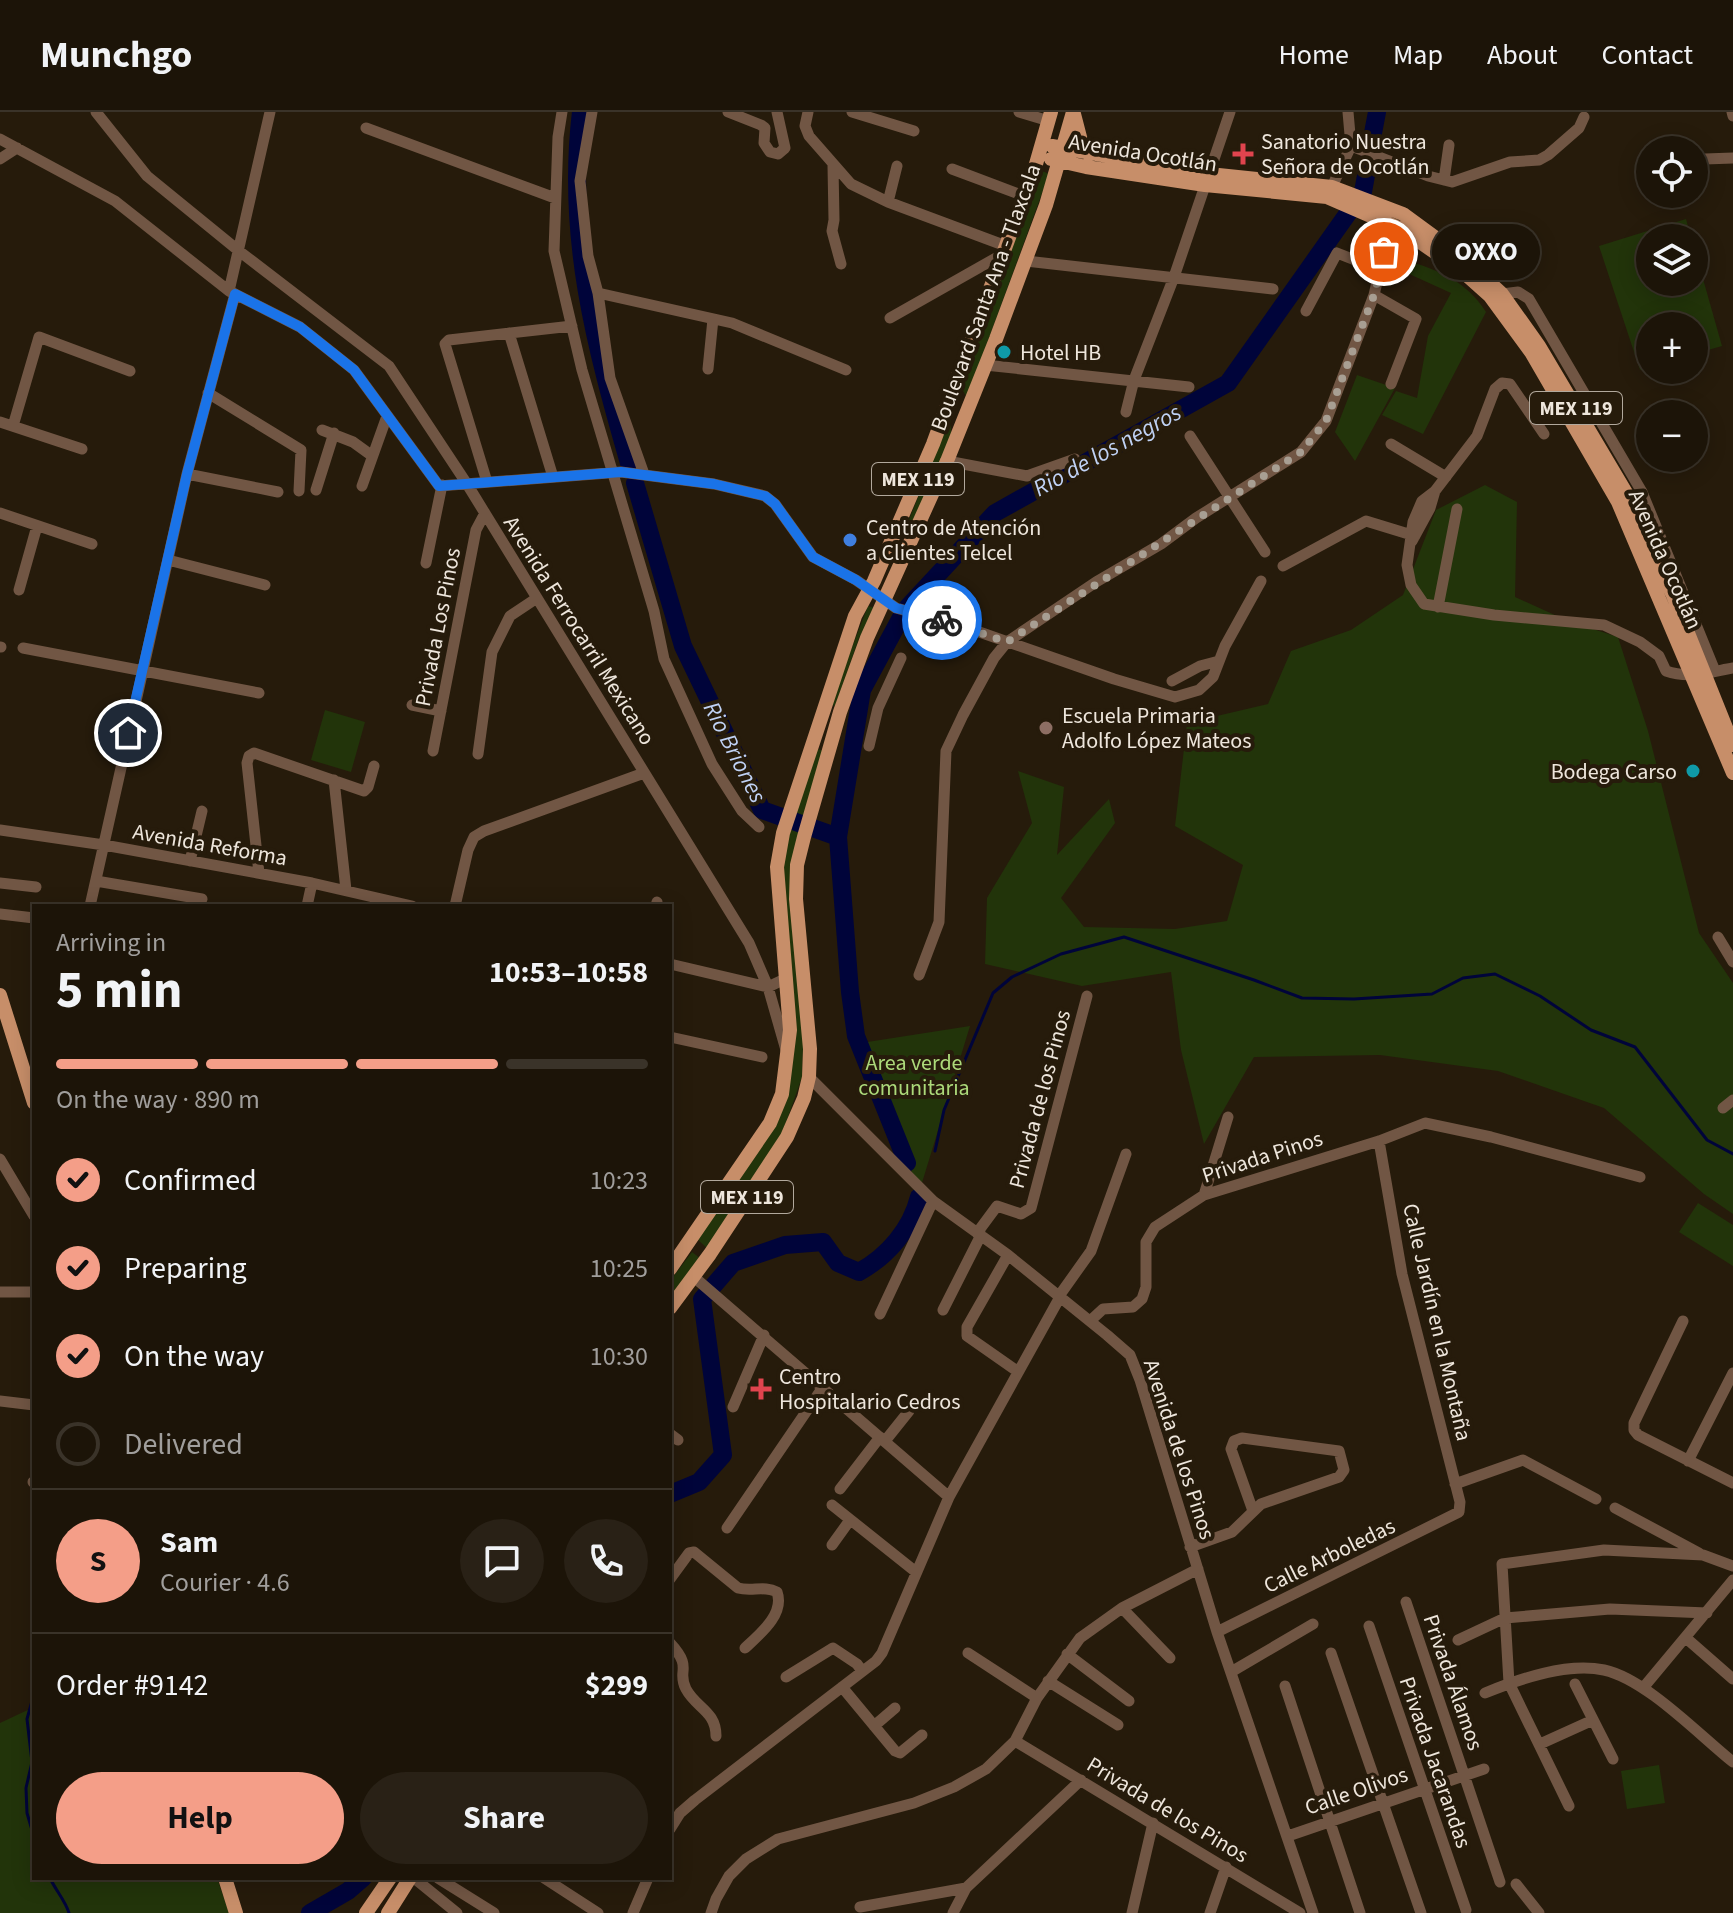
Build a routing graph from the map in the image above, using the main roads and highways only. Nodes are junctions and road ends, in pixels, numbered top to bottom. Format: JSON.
{"nodes":[{"id":1,"x":1074,"y":112,"type":"edge"},
{"id":2,"x":1050,"y":116,"type":"edge"},
{"id":3,"x":1041,"y":150,"type":"junction"},
{"id":4,"x":1060,"y":155,"type":"junction"},
{"id":5,"x":1087,"y":161,"type":"junction"},
{"id":6,"x":1046,"y":205,"type":"junction"},
{"id":7,"x":1369,"y":208,"type":"junction"},
{"id":8,"x":948,"y":400,"type":"junction"},
{"id":9,"x":954,"y":441,"type":"junction"},
{"id":10,"x":1704,"y":674,"type":"junction"},
{"id":11,"x":823,"y":707,"type":"junction"},
{"id":12,"x":840,"y":712,"type":"junction"},
{"id":13,"x":1733,"y":745,"type":"edge"},
{"id":14,"x":811,"y":746,"type":"junction"},
{"id":15,"x":829,"y":751,"type":"junction"},
{"id":16,"x":1733,"y":773,"type":"edge"},
{"id":17,"x":0,"y":995,"type":"edge"},
{"id":18,"x":32,"y":1097,"type":"edge"},
{"id":19,"x":691,"y":1241,"type":"junction"},
{"id":20,"x":710,"y":1254,"type":"junction"},
{"id":21,"x":672,"y":1266,"type":"edge"},
{"id":22,"x":672,"y":1306,"type":"edge"},
{"id":23,"x":226,"y":1880,"type":"edge"},
{"id":24,"x":389,"y":1880,"type":"edge"},
{"id":25,"x":411,"y":1880,"type":"edge"},
{"id":26,"x":236,"y":1913,"type":"edge"},
{"id":27,"x":366,"y":1913,"type":"edge"},
{"id":28,"x":388,"y":1913,"type":"edge"}],
"edges":[{"from":1,"to":4,"type":"main road","name":"Boulevard Santa Ana - Tlaxcala","number":"MEX 119"},
{"from":1,"to":5,"type":"main road"},
{"from":2,"to":3,"type":"main road","name":"Boulevard Santa Ana - Tlaxcala","number":"MEX 119"},
{"from":3,"to":4,"type":"main road","name":"Avenida Ocotlán","number":"MEX 119"},
{"from":3,"to":8,"type":"main road","name":"Boulevard Santa Ana - Tlaxcala","number":"MEX 119"},
{"from":4,"to":5,"type":"main road","name":"Avenida Ocotlán","number":"MEX 119"},
{"from":4,"to":6,"type":"main road","name":"Boulevard Santa Ana - Tlaxcala","number":"MEX 119"},
{"from":5,"to":6,"type":"main road"},
{"from":5,"to":7,"type":"main road","name":"Avenida Ocotlán","number":"MEX 119"},
{"from":6,"to":9,"type":"main road","name":"Boulevard Santa Ana - Tlaxcala","number":"MEX 119"},
{"from":7,"to":10,"type":"main road","name":"Avenida Ocotlán","number":"MEX 119"},
{"from":7,"to":10,"type":"main road","name":"Avenida Ocotlán","number":"MEX 119"},
{"from":8,"to":9,"type":"main road"},
{"from":8,"to":11,"type":"main road","name":"Boulevard Santa Ana - Tlaxcala","number":"MEX 119"},
{"from":9,"to":12,"type":"main road","name":"Boulevard Santa Ana - Tlaxcala","number":"MEX 119"},
{"from":10,"to":13,"type":"main road","name":"Avenida Ocotlán","number":"MEX 119"},
{"from":10,"to":16,"type":"main road","name":"Avenida Ocotlán","number":"MEX 119"},
{"from":11,"to":12,"type":"main road"},
{"from":11,"to":14,"type":"main road","name":"Boulevard Santa Ana - Tlaxcala","number":"MEX 119"},
{"from":12,"to":15,"type":"main road","name":"Boulevard Santa Ana - Tlaxcala","number":"MEX 119"},
{"from":14,"to":15,"type":"main road"},
{"from":14,"to":19,"type":"main road","name":"Boulevard Santa Ana - Tlaxcala","number":"MEX 119"},
{"from":15,"to":20,"type":"main road","name":"Boulevard Santa Ana - Tlaxcala","number":"MEX 119"},
{"from":17,"to":18,"type":"main road"},
{"from":19,"to":20,"type":"main road"},
{"from":19,"to":21,"type":"main road","number":"MEX 119"},
{"from":20,"to":22,"type":"main road","number":"MEX 119"},
{"from":23,"to":26,"type":"main road"},
{"from":24,"to":27,"type":"main road"},
{"from":25,"to":28,"type":"main road"}]}
